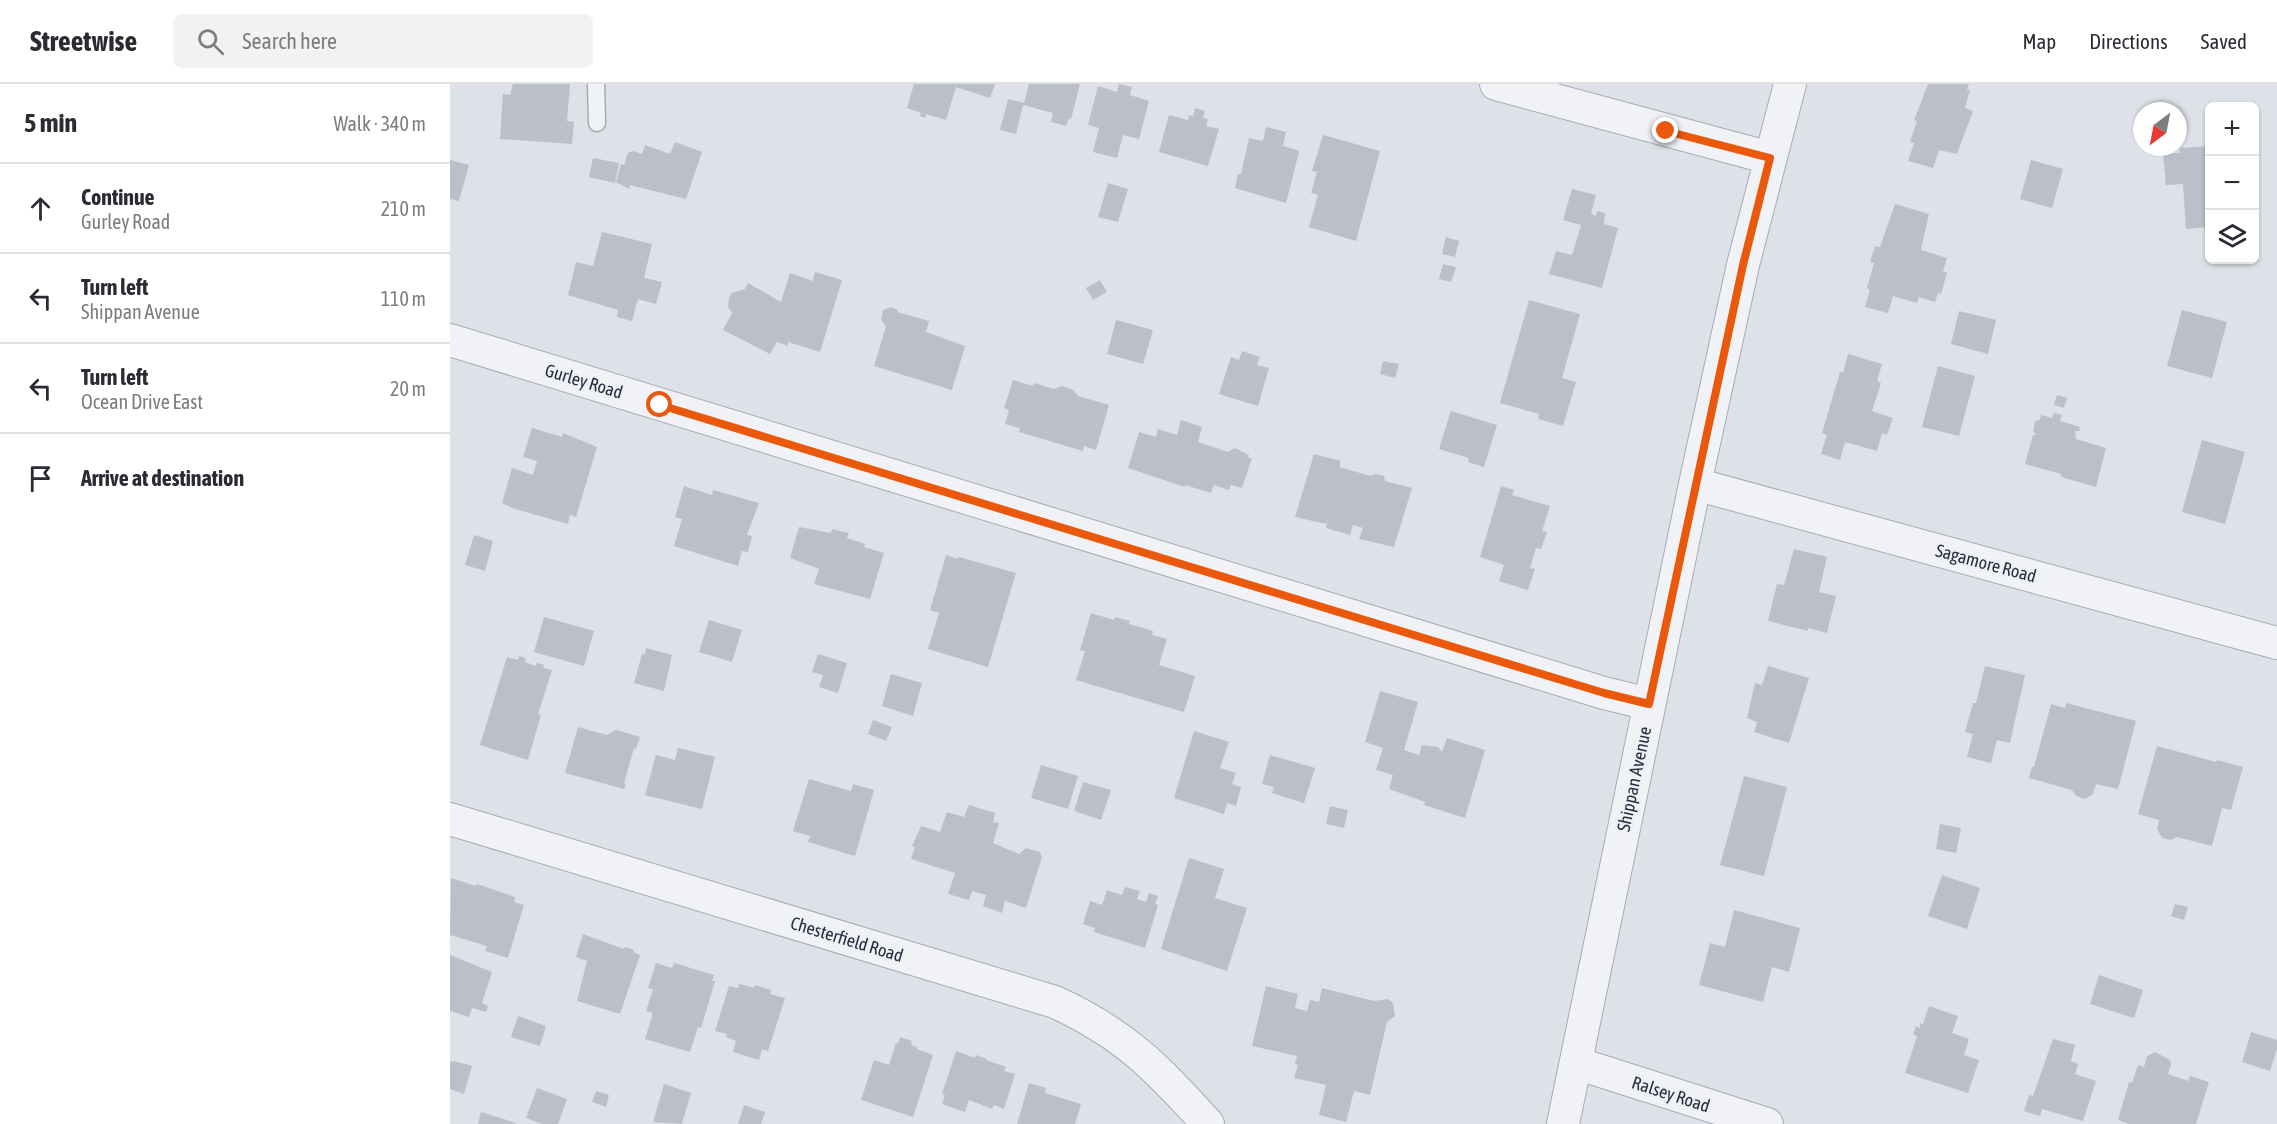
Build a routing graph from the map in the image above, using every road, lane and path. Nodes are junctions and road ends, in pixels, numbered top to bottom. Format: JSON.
{"nodes":[{"id":1,"x":596,"y":84,"type":"edge"},
{"id":2,"x":1496,"y":84,"type":"edge"},
{"id":3,"x":1790,"y":84,"type":"edge"},
{"id":4,"x":597,"y":123,"type":"dead end"},
{"id":5,"x":1770,"y":158,"type":"junction"},
{"id":6,"x":450,"y":340,"type":"edge"},
{"id":7,"x":1695,"y":484,"type":"junction"},
{"id":8,"x":2277,"y":643,"type":"edge"},
{"id":9,"x":1649,"y":704,"type":"junction"},
{"id":10,"x":450,"y":819,"type":"edge"},
{"id":11,"x":1576,"y":1063,"type":"junction"},
{"id":12,"x":1208,"y":1124,"type":"edge"},
{"id":13,"x":1563,"y":1124,"type":"edge"},
{"id":14,"x":1767,"y":1124,"type":"edge"}],
"edges":[{"from":1,"to":4,"type":"lane"},
{"from":2,"to":5,"type":"street"},
{"from":3,"to":5,"type":"street","name":"Shippan Avenue"},
{"from":5,"to":7,"type":"street","name":"Shippan Avenue"},
{"from":6,"to":9,"type":"street","name":"Gurley Road"},
{"from":7,"to":8,"type":"street","name":"Sagamore Road"},
{"from":7,"to":9,"type":"street","name":"Shippan Avenue"},
{"from":9,"to":11,"type":"street","name":"Shippan Avenue"},
{"from":10,"to":12,"type":"street","name":"Chesterfield Road"},
{"from":11,"to":13,"type":"street","name":"Shippan Avenue"},
{"from":11,"to":14,"type":"street","name":"Ralsey Road"}]}
